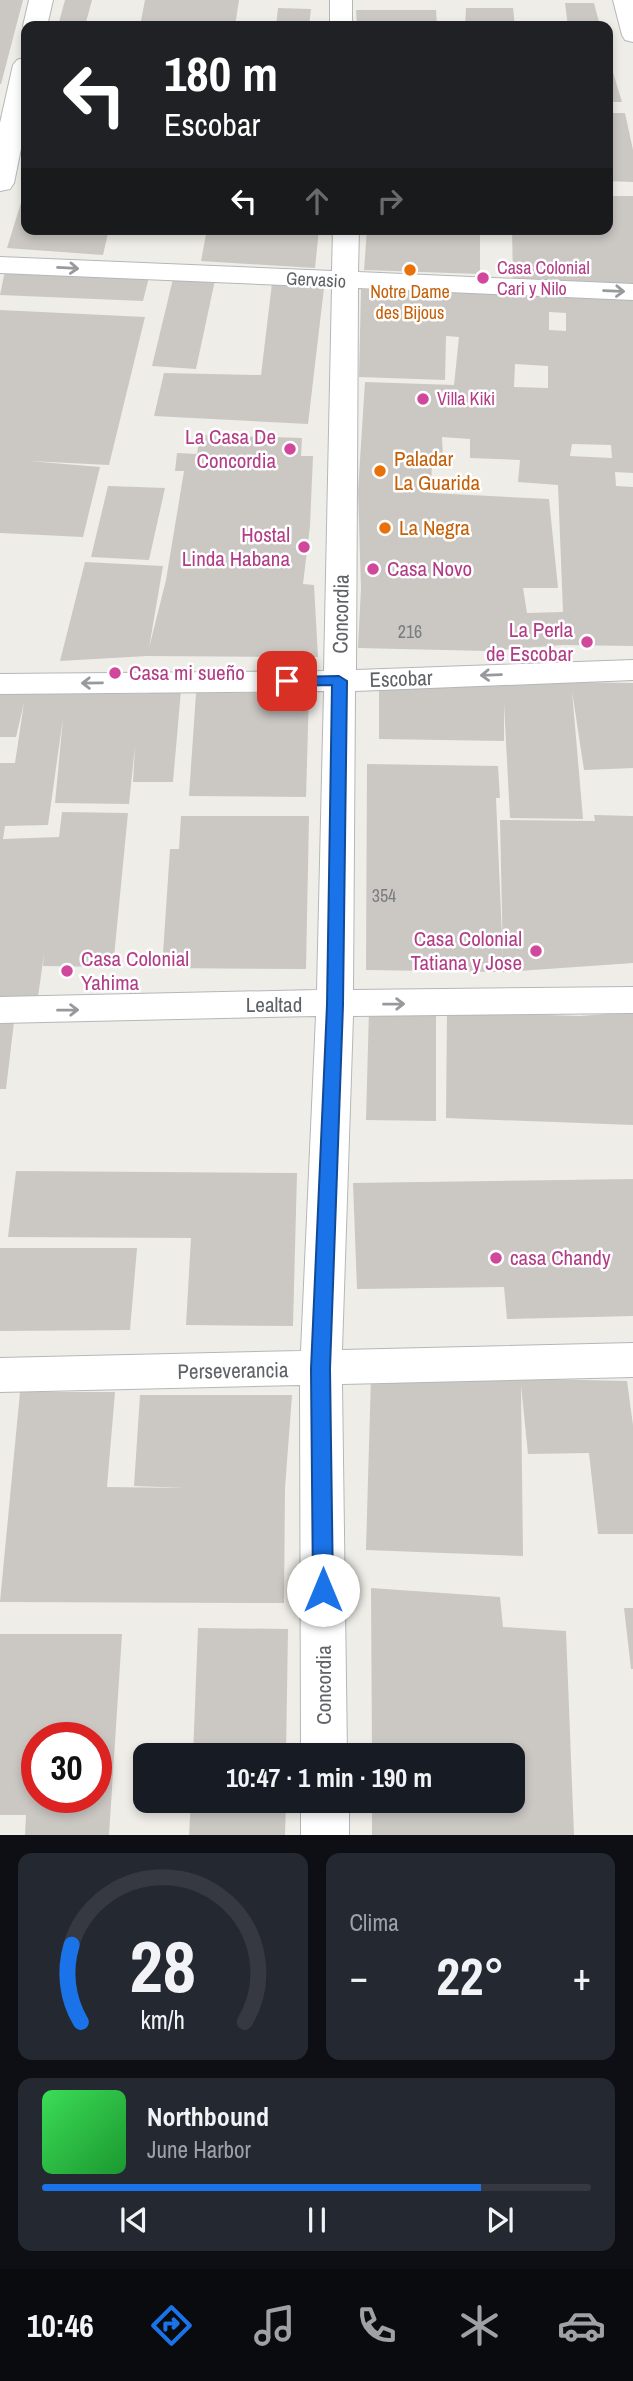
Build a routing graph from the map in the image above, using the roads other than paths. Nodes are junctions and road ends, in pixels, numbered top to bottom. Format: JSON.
{"nodes":[{"id":1,"x":41,"y":0,"type":"edge"},
{"id":2,"x":341,"y":0,"type":"edge"},
{"id":3,"x":624,"y":0,"type":"edge"},
{"id":4,"x":36,"y":21,"type":"edge"},
{"id":5,"x":341,"y":21,"type":"edge"},
{"id":6,"x":633,"y":35,"type":"edge"},
{"id":7,"x":21,"y":88,"type":"edge"},
{"id":8,"x":0,"y":183,"type":"edge"},
{"id":9,"x":346,"y":235,"type":"edge"},
{"id":10,"x":0,"y":265,"type":"edge"},
{"id":11,"x":347,"y":281,"type":"junction"},
{"id":12,"x":633,"y":292,"type":"edge"},
{"id":13,"x":633,"y":670,"type":"edge"},
{"id":14,"x":339,"y":681,"type":"junction"},
{"id":15,"x":0,"y":684,"type":"edge"},
{"id":16,"x":633,"y":1000,"type":"edge"},
{"id":17,"x":335,"y":1005,"type":"junction"},
{"id":18,"x":0,"y":1010,"type":"edge"},
{"id":19,"x":633,"y":1360,"type":"edge"},
{"id":20,"x":321,"y":1369,"type":"junction"},
{"id":21,"x":0,"y":1375,"type":"edge"},
{"id":22,"x":324,"y":1743,"type":"edge"},
{"id":23,"x":325,"y":1813,"type":"edge"},
{"id":24,"x":325,"y":1835,"type":"edge"}],
"edges":[{"from":1,"to":4,"type":"street"},
{"from":2,"to":5,"type":"street"},
{"from":3,"to":6,"type":"street"},
{"from":7,"to":8,"type":"street"},
{"from":9,"to":11,"type":"street","name":"Concordia"},
{"from":10,"to":11,"type":"street","name":"Gervasio","one_way":true},
{"from":11,"to":12,"type":"street","name":"Gervasio","one_way":true},
{"from":11,"to":14,"type":"street","name":"Concordia"},
{"from":13,"to":14,"type":"street","name":"Escobar","one_way":true},
{"from":14,"to":15,"type":"street","name":"Escobar","one_way":true},
{"from":14,"to":17,"type":"street","name":"Concordia"},
{"from":17,"to":16,"type":"street","name":"Lealtad","one_way":true},
{"from":18,"to":17,"type":"street","name":"Lealtad","one_way":true},
{"from":17,"to":20,"type":"street","name":"Concordia"},
{"from":19,"to":20,"type":"street","name":"Perseverancia"},
{"from":20,"to":21,"type":"street","name":"Perseverancia"},
{"from":20,"to":22,"type":"street","name":"Concordia"},
{"from":23,"to":24,"type":"street"}]}
